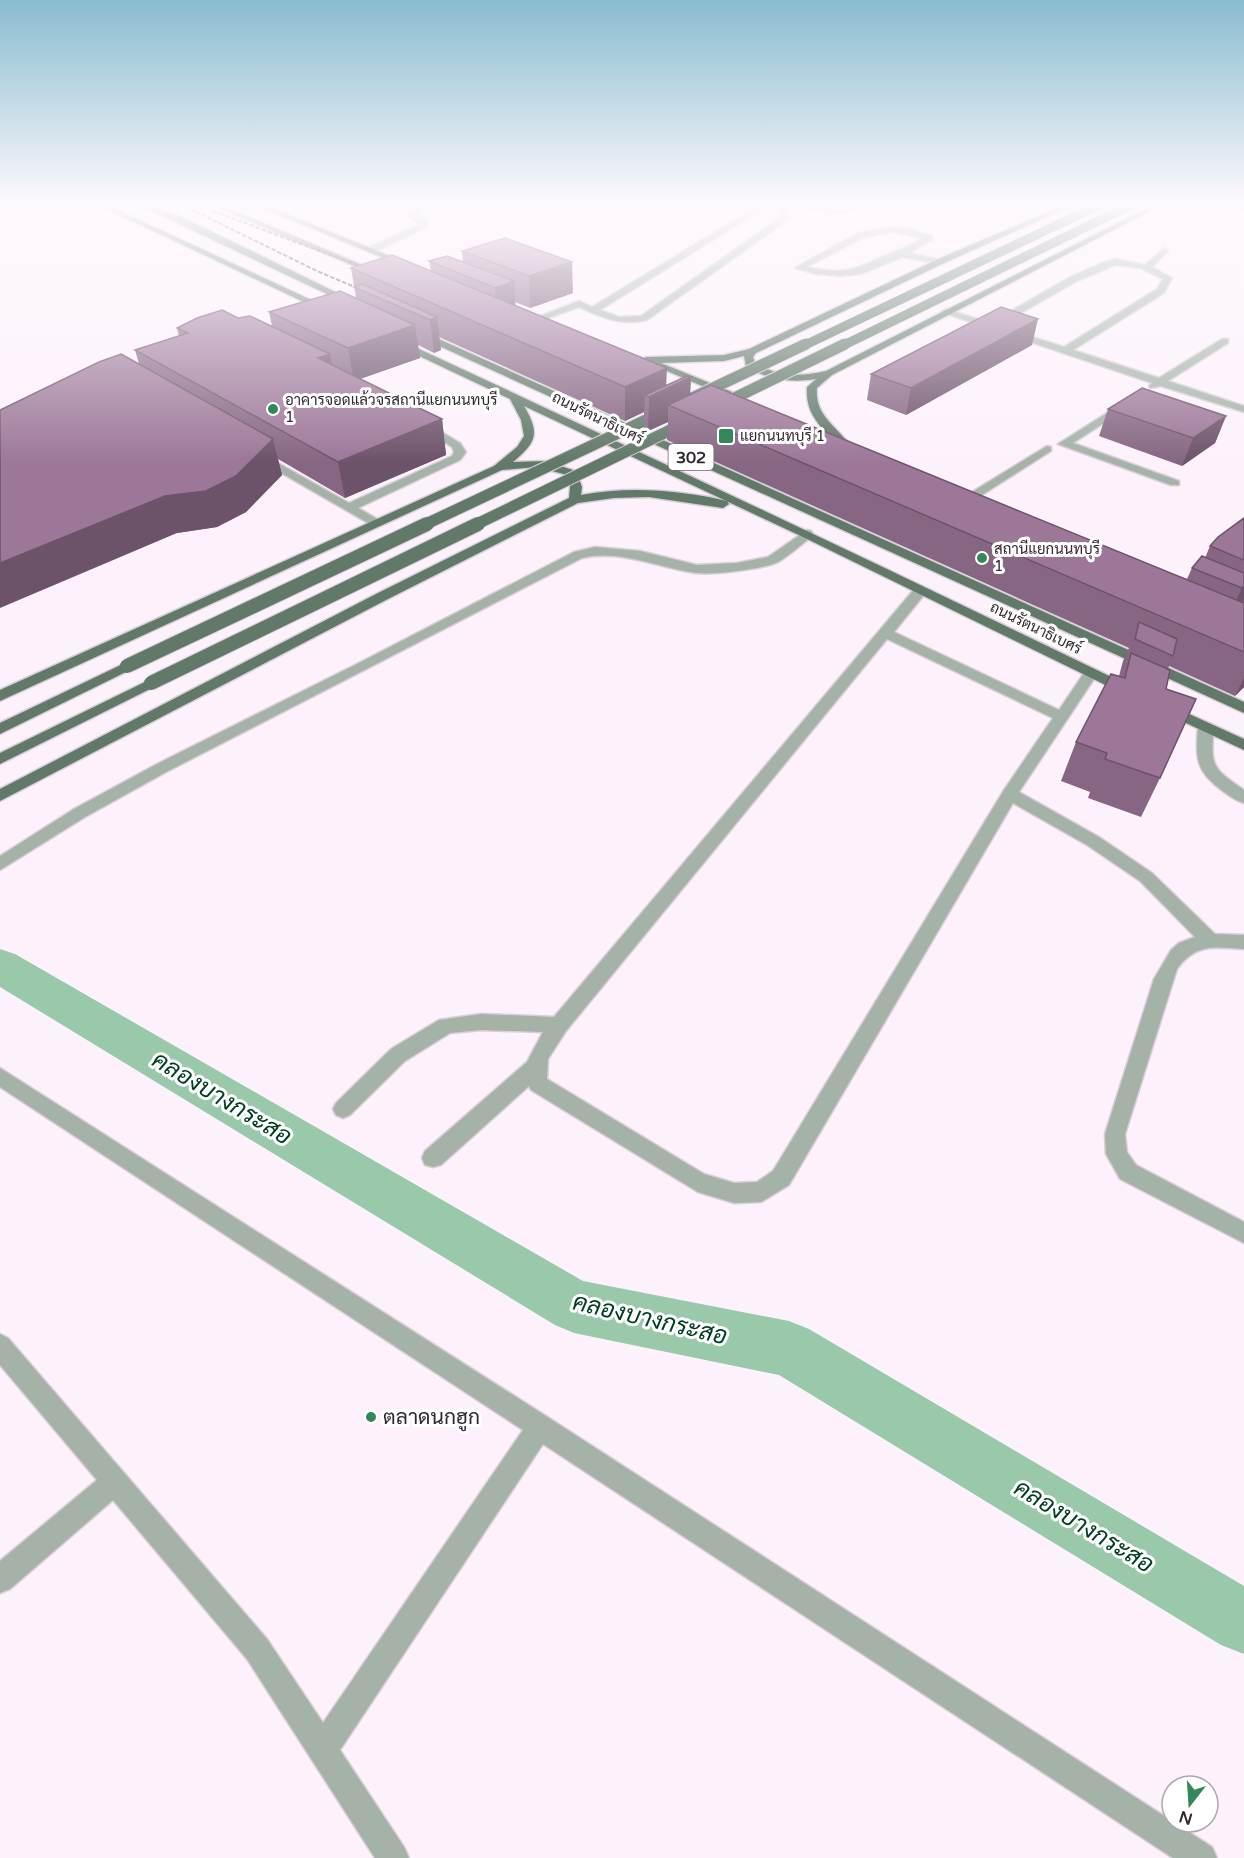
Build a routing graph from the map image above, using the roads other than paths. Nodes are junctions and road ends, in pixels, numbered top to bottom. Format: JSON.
{"nodes":[{"id":1,"x":284,"y":290,"type":"edge"},
{"id":2,"x":325,"y":290,"type":"edge"},
{"id":3,"x":627,"y":290,"type":"edge"},
{"id":4,"x":684,"y":290,"type":"edge"},
{"id":5,"x":881,"y":290,"type":"edge"},
{"id":6,"x":918,"y":290,"type":"edge"},
{"id":7,"x":958,"y":290,"type":"edge"},
{"id":8,"x":990,"y":290,"type":"edge"},
{"id":9,"x":1057,"y":290,"type":"edge"},
{"id":10,"x":1162,"y":290,"type":"edge"},
{"id":11,"x":593,"y":310,"type":"junction"},
{"id":12,"x":369,"y":311,"type":"edge"},
{"id":13,"x":946,"y":312,"type":"junction"},
{"id":14,"x":338,"y":315,"type":"joint"},
{"id":15,"x":535,"y":316,"type":"joint"},
{"id":16,"x":327,"y":319,"type":"edge"},
{"id":17,"x":550,"y":322,"type":"edge"},
{"id":18,"x":401,"y":326,"type":"edge"},
{"id":19,"x":990,"y":326,"type":"junction"},
{"id":20,"x":393,"y":340,"type":"edge"},
{"id":21,"x":1225,"y":341,"type":"dead end"},
{"id":22,"x":1066,"y":350,"type":"junction"},
{"id":23,"x":752,"y":351,"type":"junction"},
{"id":24,"x":829,"y":373,"type":"junction"},
{"id":25,"x":1160,"y":382,"type":"junction"},
{"id":26,"x":513,"y":395,"type":"junction"},
{"id":27,"x":679,"y":403,"type":"junction"},
{"id":28,"x":754,"y":405,"type":"edge"},
{"id":29,"x":1244,"y":409,"type":"edge"},
{"id":30,"x":707,"y":414,"type":"junction"},
{"id":31,"x":413,"y":422,"type":"edge"},
{"id":32,"x":807,"y":427,"type":"edge"},
{"id":33,"x":247,"y":449,"type":"edge"},
{"id":34,"x":1047,"y":449,"type":"dead end"},
{"id":35,"x":498,"y":468,"type":"junction"},
{"id":36,"x":1175,"y":483,"type":"dead end"},
{"id":37,"x":970,"y":497,"type":"edge"},
{"id":38,"x":575,"y":500,"type":"junction"},
{"id":39,"x":349,"y":508,"type":"junction"},
{"id":40,"x":748,"y":509,"type":"junction"},
{"id":41,"x":375,"y":524,"type":"junction"},
{"id":42,"x":807,"y":534,"type":"junction"},
{"id":43,"x":921,"y":590,"type":"junction"},
{"id":44,"x":885,"y":633,"type":"junction"},
{"id":45,"x":1091,"y":673,"type":"junction"},
{"id":46,"x":0,"y":696,"type":"edge"},
{"id":47,"x":1244,"y":708,"type":"edge"},
{"id":48,"x":1060,"y":716,"type":"junction"},
{"id":49,"x":1206,"y":727,"type":"junction"},
{"id":50,"x":0,"y":729,"type":"edge"},
{"id":51,"x":1244,"y":745,"type":"edge"},
{"id":52,"x":0,"y":759,"type":"edge"},
{"id":53,"x":1010,"y":794,"type":"junction"},
{"id":54,"x":0,"y":796,"type":"edge"},
{"id":55,"x":1244,"y":798,"type":"edge"},
{"id":56,"x":0,"y":864,"type":"edge"},
{"id":57,"x":1210,"y":940,"type":"junction"},
{"id":58,"x":1244,"y":942,"type":"edge"},
{"id":59,"x":559,"y":1025,"type":"junction"},
{"id":60,"x":535,"y":1068,"type":"junction"},
{"id":61,"x":0,"y":1076,"type":"edge"},
{"id":62,"x":343,"y":1109,"type":"dead end"},
{"id":63,"x":433,"y":1158,"type":"dead end"},
{"id":64,"x":1244,"y":1233,"type":"edge"},
{"id":65,"x":0,"y":1346,"type":"edge"},
{"id":66,"x":540,"y":1427,"type":"junction"},
{"id":67,"x":114,"y":1482,"type":"junction"},
{"id":68,"x":0,"y":1580,"type":"edge"},
{"id":69,"x":322,"y":1750,"type":"junction"},
{"id":70,"x":393,"y":1858,"type":"edge"},
{"id":71,"x":1201,"y":1858,"type":"edge"}],
"edges":[{"from":1,"to":14,"type":"main road"},
{"from":2,"to":12,"type":"main road"},
{"from":3,"to":11,"type":"street"},
{"from":4,"to":11,"type":"street"},
{"from":5,"to":23,"type":"main road"},
{"from":6,"to":27,"type":"main road","bridge":true},
{"from":7,"to":30,"type":"main road","bridge":true},
{"from":8,"to":13,"type":"main road"},
{"from":9,"to":19,"type":"street"},
{"from":10,"to":22,"type":"street"},
{"from":11,"to":15,"type":"street"},
{"from":13,"to":19,"type":"street"},
{"from":13,"to":24,"type":"main road"},
{"from":14,"to":16,"type":"street"},
{"from":15,"to":17,"type":"main road"},
{"from":18,"to":47,"type":"main road","name":"ถนนรัตนาธิเบศร์","number":"302"},
{"from":19,"to":22,"type":"street"},
{"from":20,"to":26,"type":"main road","name":"ถนนรัตนาธิเบศร์","number":"302"},
{"from":21,"to":25,"type":"street"},
{"from":22,"to":25,"type":"street"},
{"from":23,"to":24,"type":"main road"},
{"from":23,"to":28,"type":"main road"},
{"from":24,"to":32,"type":"main road"},
{"from":25,"to":29,"type":"street"},
{"from":25,"to":36,"type":"street"},
{"from":26,"to":35,"type":"main road"},
{"from":26,"to":40,"type":"main road","name":"ถนนรัตนาธิเบศร์","number":"302"},
{"from":27,"to":30,"type":"main road"},
{"from":27,"to":50,"type":"main road","bridge":true},
{"from":30,"to":52,"type":"main road","bridge":true},
{"from":31,"to":39,"type":"street"},
{"from":33,"to":39,"type":"street"},
{"from":34,"to":37,"type":"street"},
{"from":35,"to":38,"type":"main road"},
{"from":35,"to":41,"type":"main road"},
{"from":38,"to":40,"type":"main road"},
{"from":38,"to":54,"type":"main road"},
{"from":39,"to":41,"type":"street"},
{"from":40,"to":42,"type":"main road","name":"ถนนรัตนาธิเบศร์","number":"302"},
{"from":41,"to":46,"type":"main road"},
{"from":42,"to":43,"type":"main road","name":"ถนนรัตนาธิเบศร์","number":"302"},
{"from":42,"to":56,"type":"street"},
{"from":43,"to":44,"type":"street"},
{"from":43,"to":45,"type":"main road","name":"ถนนรัตนาธิเบศร์","number":"302"},
{"from":44,"to":48,"type":"street"},
{"from":44,"to":59,"type":"street"},
{"from":45,"to":48,"type":"street"},
{"from":45,"to":49,"type":"main road","name":"ถนนรัตนาธิเบศร์","number":"302"},
{"from":48,"to":53,"type":"street"},
{"from":49,"to":51,"type":"main road","name":"ถนนรัตนาธิเบศร์","number":"302"},
{"from":49,"to":55,"type":"street"},
{"from":53,"to":57,"type":"street"},
{"from":53,"to":60,"type":"street"},
{"from":57,"to":58,"type":"street"},
{"from":57,"to":64,"type":"street"},
{"from":59,"to":60,"type":"street"},
{"from":59,"to":62,"type":"street"},
{"from":60,"to":63,"type":"street"},
{"from":61,"to":66,"type":"street"},
{"from":65,"to":67,"type":"street"},
{"from":66,"to":69,"type":"street"},
{"from":66,"to":71,"type":"street"},
{"from":67,"to":68,"type":"street"},
{"from":67,"to":69,"type":"street"},
{"from":69,"to":70,"type":"street"}]}
